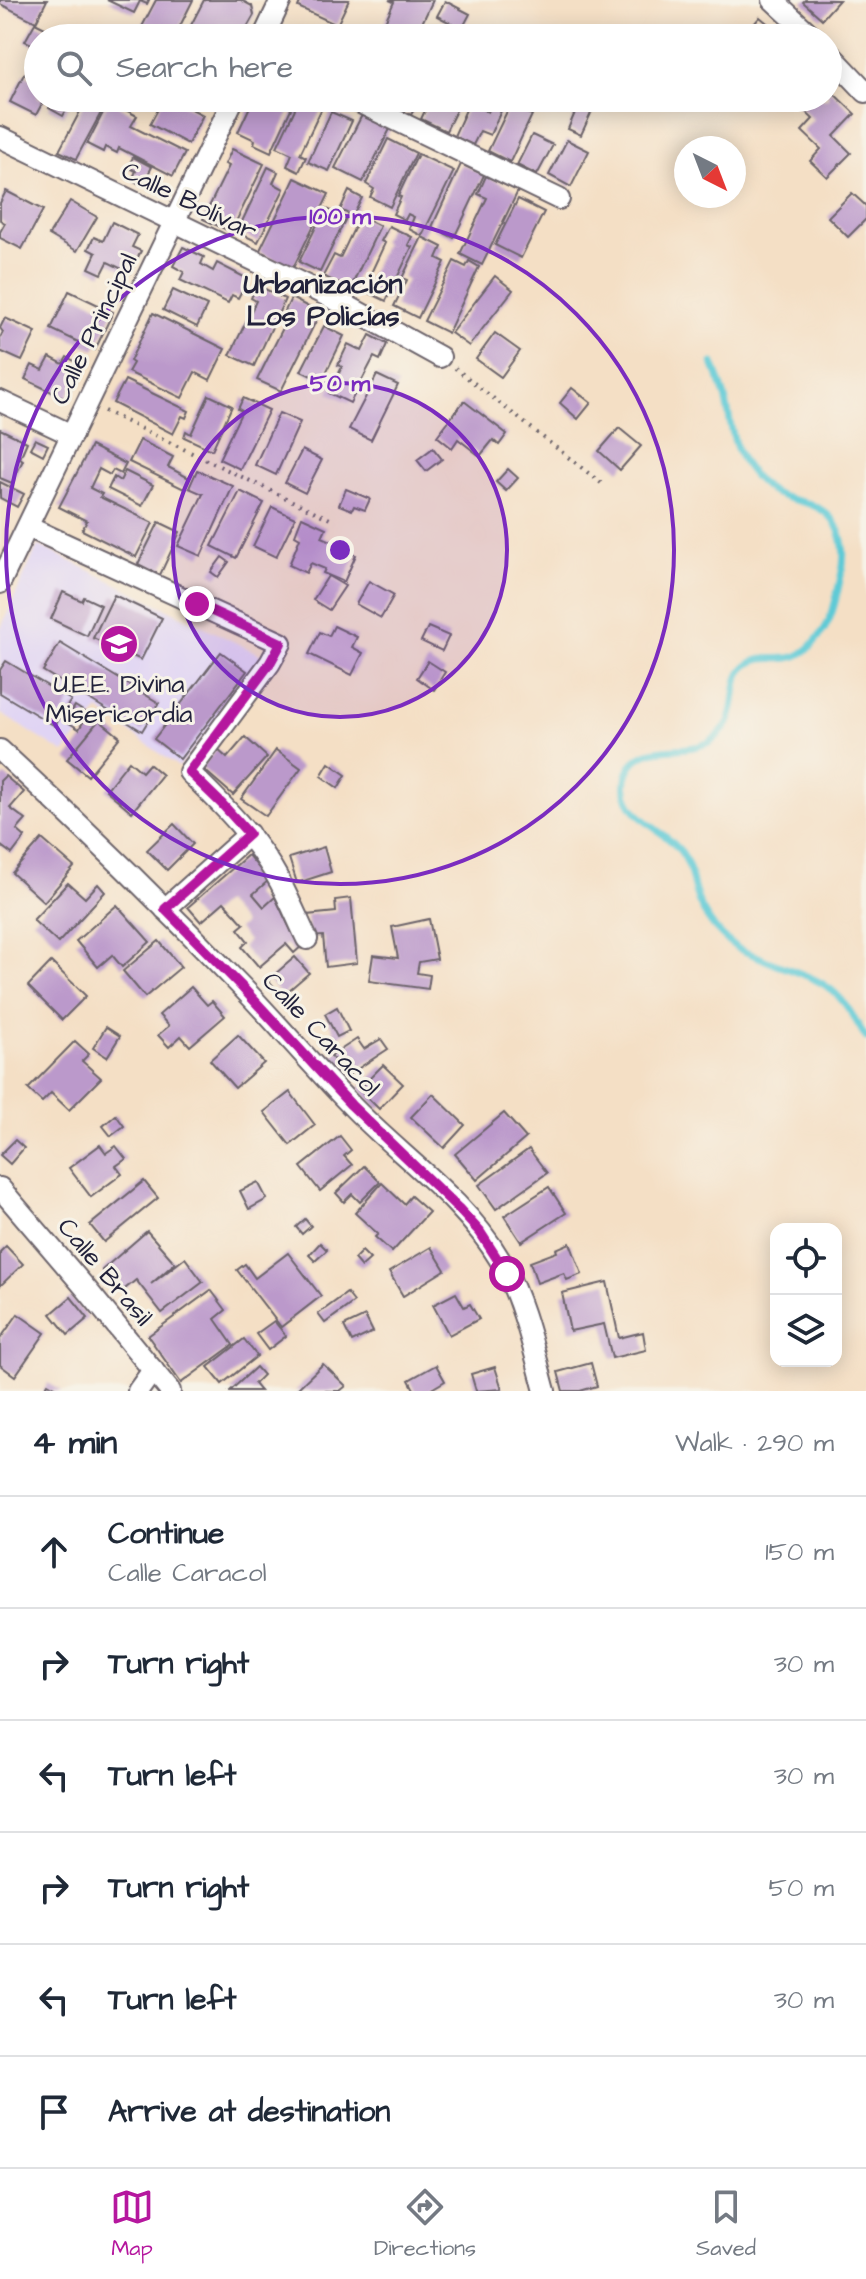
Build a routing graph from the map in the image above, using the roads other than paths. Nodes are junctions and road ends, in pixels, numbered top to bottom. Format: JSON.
{"nodes":[{"id":1,"x":281,"y":0,"type":"edge"},
{"id":2,"x":773,"y":0,"type":"edge"},
{"id":3,"x":270,"y":24,"type":"edge"},
{"id":4,"x":799,"y":24,"type":"edge"},
{"id":5,"x":842,"y":67,"type":"edge"},
{"id":6,"x":866,"y":92,"type":"edge"},
{"id":7,"x":227,"y":112,"type":"edge"},
{"id":8,"x":379,"y":112,"type":"edge"},
{"id":9,"x":0,"y":137,"type":"edge"},
{"id":10,"x":559,"y":199,"type":"dead end"},
{"id":11,"x":174,"y":223,"type":"junction"},
{"id":12,"x":440,"y":357,"type":"road end"},
{"id":13,"x":0,"y":401,"type":"edge"},
{"id":14,"x":72,"y":435,"type":"junction"},
{"id":15,"x":28,"y":527,"type":"junction"},
{"id":16,"x":0,"y":583,"type":"edge"},
{"id":17,"x":0,"y":750,"type":"edge"},
{"id":18,"x":249,"y":834,"type":"junction"},
{"id":19,"x":165,"y":909,"type":"junction"},
{"id":20,"x":307,"y":939,"type":"dead end"},
{"id":21,"x":0,"y":1188,"type":"edge"},
{"id":22,"x":153,"y":1370,"type":"junction"},
{"id":23,"x":138,"y":1391,"type":"edge"},
{"id":24,"x":170,"y":1391,"type":"edge"},
{"id":25,"x":545,"y":1391,"type":"edge"}],
"edges":[{"from":1,"to":3,"type":"street"},
{"from":2,"to":4,"type":"street"},
{"from":5,"to":6,"type":"street"},
{"from":7,"to":11,"type":"street","name":"Calle Principal"},
{"from":8,"to":10,"type":"street"},
{"from":9,"to":11,"type":"street","name":"Calle Bolívar"},
{"from":11,"to":12,"type":"street","name":"Calle Bolívar"},
{"from":11,"to":14,"type":"street","name":"Calle Principal"},
{"from":13,"to":14,"type":"street"},
{"from":14,"to":15,"type":"street","name":"Calle Principal"},
{"from":15,"to":16,"type":"street","name":"Calle Principal"},
{"from":15,"to":18,"type":"street"},
{"from":17,"to":19,"type":"street","name":"Calle Caracol"},
{"from":18,"to":19,"type":"street"},
{"from":18,"to":20,"type":"street"},
{"from":19,"to":25,"type":"street","name":"Calle Caracol"},
{"from":21,"to":22,"type":"street","name":"Calle Brasil"},
{"from":22,"to":23,"type":"street"},
{"from":22,"to":24,"type":"street","name":"Calle Brasil"}]}
